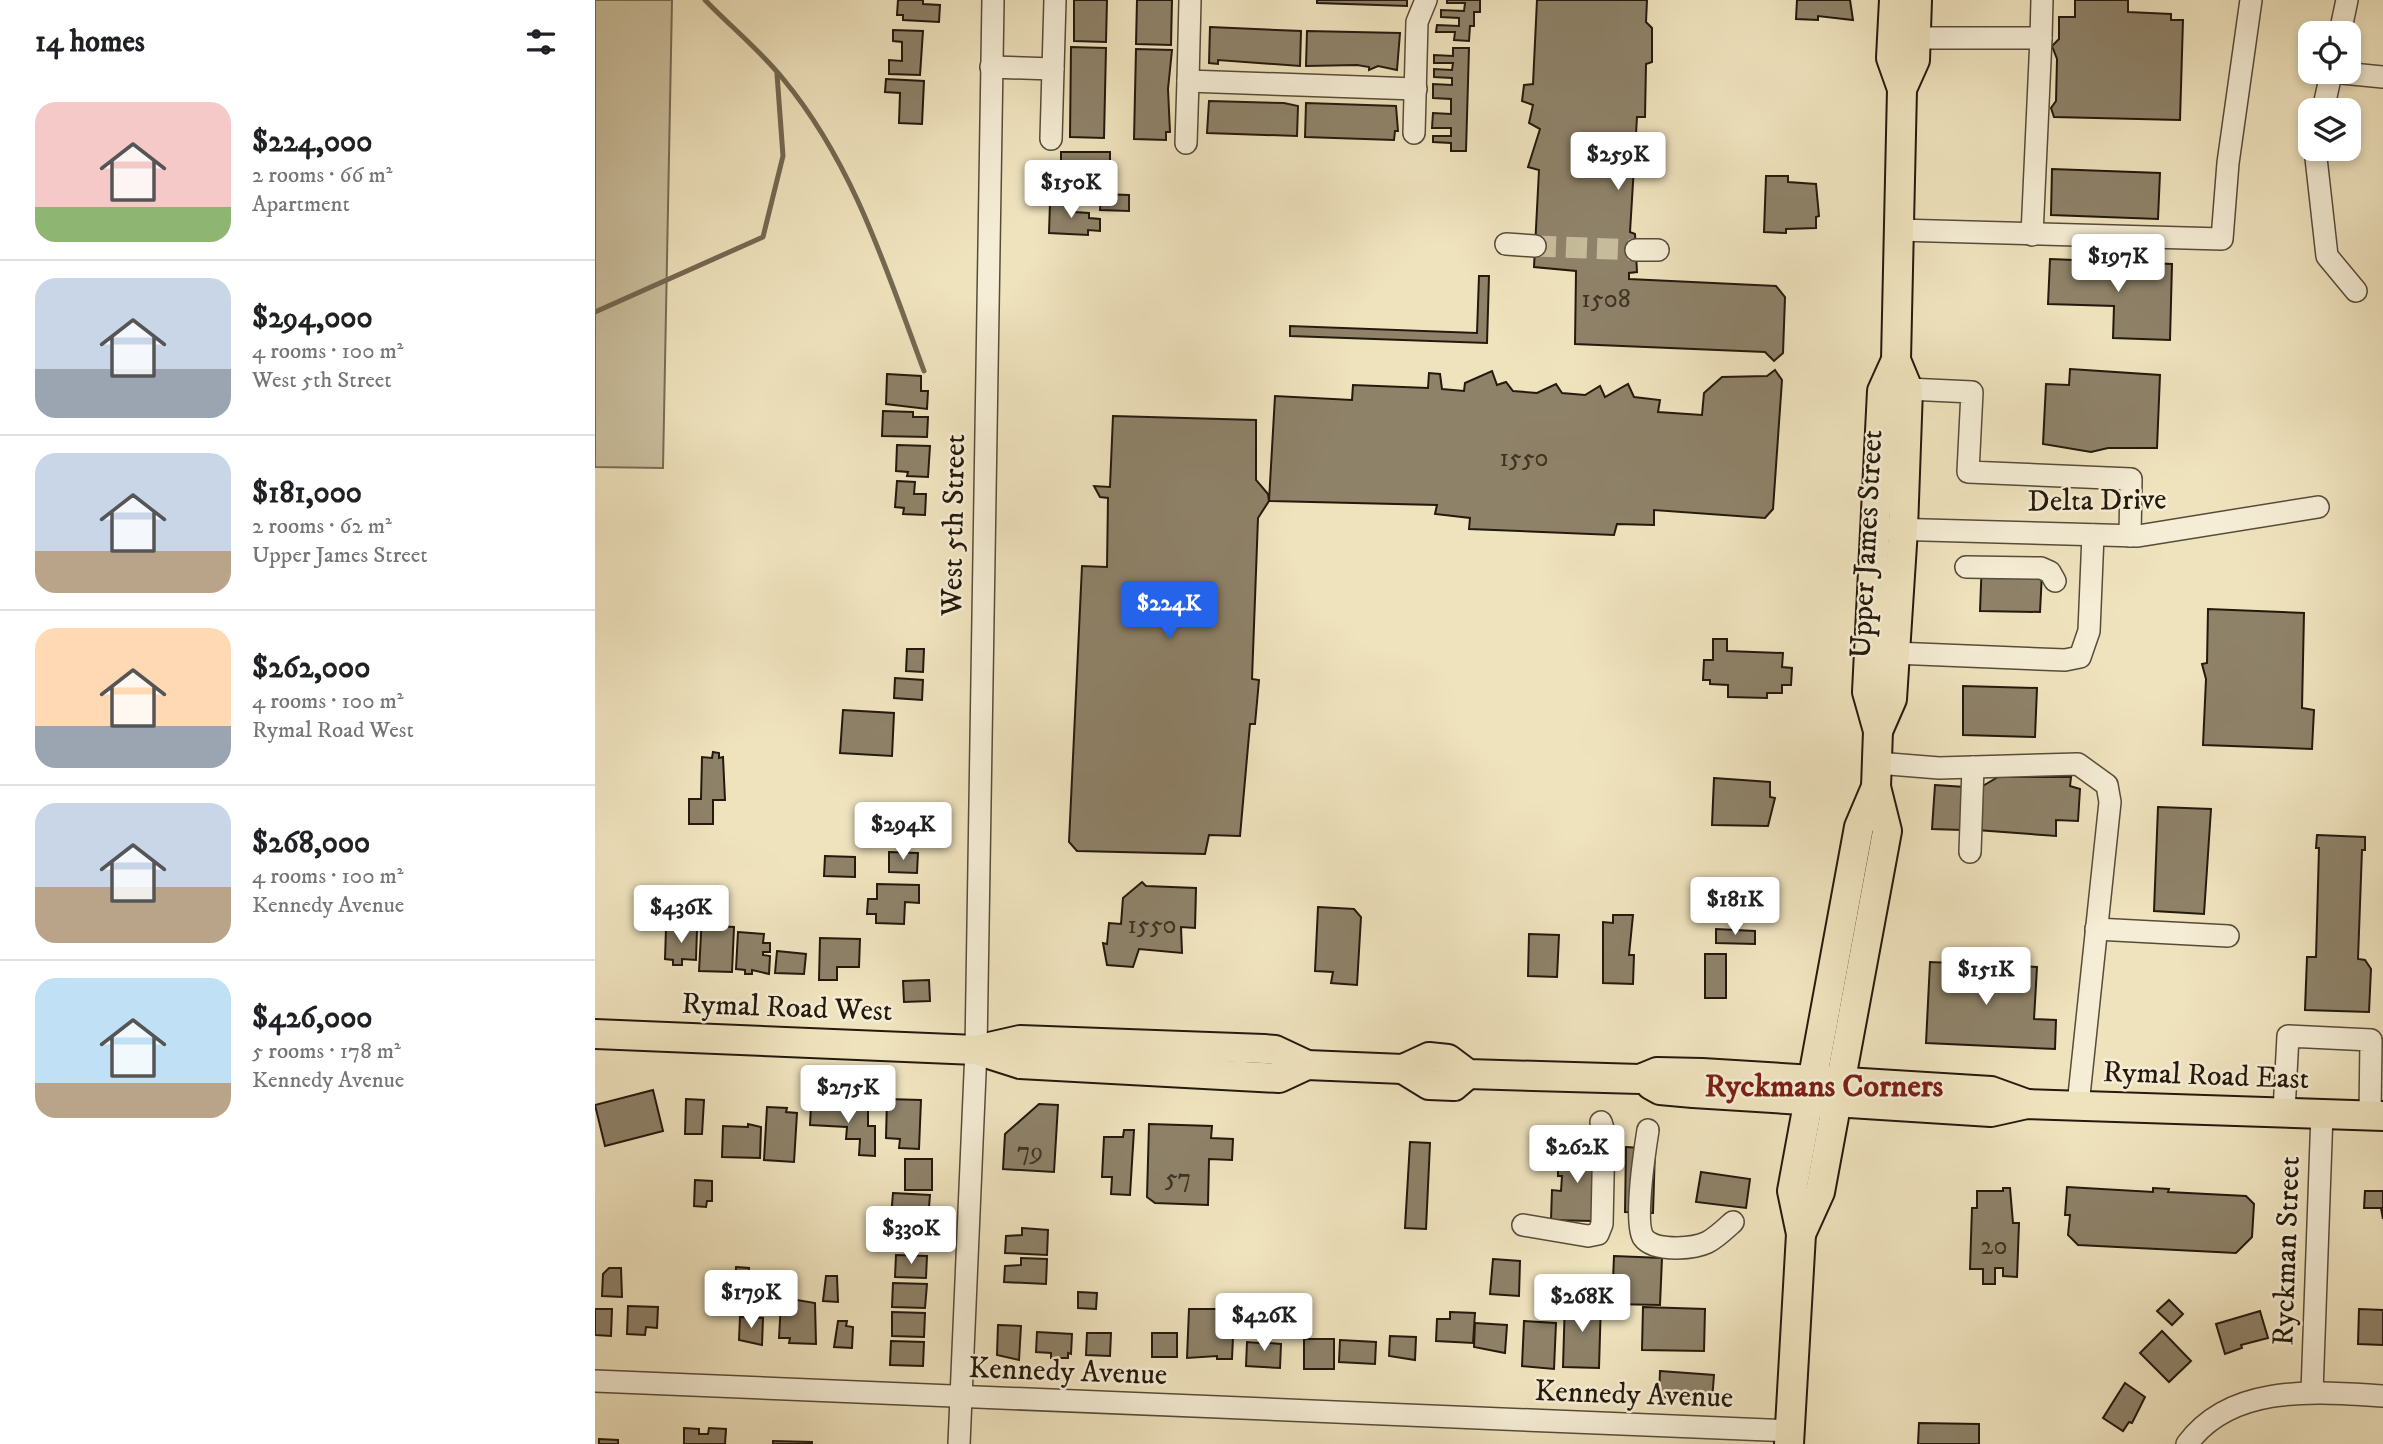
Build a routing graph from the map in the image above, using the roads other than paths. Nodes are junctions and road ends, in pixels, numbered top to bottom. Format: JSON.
{"nodes":[{"id":1,"x":993,"y":0,"type":"edge"},
{"id":2,"x":1055,"y":0,"type":"edge"},
{"id":3,"x":1190,"y":0,"type":"edge"},
{"id":4,"x":1426,"y":0,"type":"edge"},
{"id":5,"x":1894,"y":0,"type":"edge"},
{"id":6,"x":1917,"y":0,"type":"edge"},
{"id":7,"x":2042,"y":0,"type":"edge"},
{"id":8,"x":2251,"y":0,"type":"edge"},
{"id":9,"x":2347,"y":0,"type":"edge"},
{"id":10,"x":2343,"y":21,"type":"edge"},
{"id":11,"x":1916,"y":38,"type":"junction"},
{"id":12,"x":2041,"y":38,"type":"junction"},
{"id":13,"x":992,"y":67,"type":"junction"},
{"id":14,"x":1053,"y":69,"type":"junction"},
{"id":15,"x":2361,"y":75,"type":"edge"},
{"id":16,"x":2383,"y":76,"type":"edge"},
{"id":17,"x":1188,"y":81,"type":"junction"},
{"id":18,"x":1416,"y":89,"type":"junction"},
{"id":19,"x":1902,"y":89,"type":"junction"},
{"id":20,"x":1414,"y":133,"type":"dead end"},
{"id":21,"x":1051,"y":139,"type":"dead end"},
{"id":22,"x":1186,"y":143,"type":"dead end"},
{"id":23,"x":2316,"y":161,"type":"edge"},
{"id":24,"x":1898,"y":230,"type":"junction"},
{"id":25,"x":2032,"y":235,"type":"junction"},
{"id":26,"x":1506,"y":244,"type":"dead end"},
{"id":27,"x":1535,"y":246,"type":"tunnel mouth"},
{"id":28,"x":1636,"y":250,"type":"tunnel mouth"},
{"id":29,"x":1658,"y":250,"type":"dead end"},
{"id":30,"x":2356,"y":291,"type":"dead end"},
{"id":31,"x":1896,"y":360,"type":"junction"},
{"id":32,"x":1908,"y":389,"type":"junction"},
{"id":33,"x":2318,"y":507,"type":"dead end"},
{"id":34,"x":1889,"y":529,"type":"junction"},
{"id":35,"x":2093,"y":535,"type":"junction"},
{"id":36,"x":2130,"y":536,"type":"junction"},
{"id":37,"x":1966,"y":567,"type":"dead end"},
{"id":38,"x":2055,"y":581,"type":"dead end"},
{"id":39,"x":1894,"y":653,"type":"junction"},
{"id":40,"x":1878,"y":731,"type":"junction"},
{"id":41,"x":1973,"y":767,"type":"junction"},
{"id":42,"x":1877,"y":775,"type":"junction"},
{"id":43,"x":1970,"y":852,"type":"dead end"},
{"id":44,"x":2096,"y":929,"type":"junction"},
{"id":45,"x":2228,"y":936,"type":"dead end"},
{"id":46,"x":595,"y":1034,"type":"edge"},
{"id":47,"x":976,"y":1050,"type":"junction"},
{"id":48,"x":1640,"y":1079,"type":"joint"},
{"id":49,"x":1824,"y":1092,"type":"junction"},
{"id":50,"x":2078,"y":1105,"type":"junction"},
{"id":51,"x":2284,"y":1111,"type":"junction"},
{"id":52,"x":2322,"y":1113,"type":"junction"},
{"id":53,"x":2377,"y":1116,"type":"edge"},
{"id":54,"x":1601,"y":1122,"type":"dead end"},
{"id":55,"x":1648,"y":1130,"type":"dead end"},
{"id":56,"x":1733,"y":1222,"type":"dead end"},
{"id":57,"x":1523,"y":1225,"type":"dead end"},
{"id":58,"x":595,"y":1381,"type":"edge"},
{"id":59,"x":2312,"y":1392,"type":"junction"},
{"id":60,"x":2383,"y":1396,"type":"edge"},
{"id":61,"x":961,"y":1397,"type":"junction"},
{"id":62,"x":1789,"y":1438,"type":"edge"},
{"id":63,"x":960,"y":1444,"type":"edge"},
{"id":64,"x":2187,"y":1444,"type":"edge"}],
"edges":[{"from":1,"to":13,"type":"street","name":"West 5th Street"},
{"from":2,"to":14,"type":"street"},
{"from":3,"to":17,"type":"street"},
{"from":4,"to":18,"type":"street"},
{"from":5,"to":19,"type":"main road","name":"Upper James Street"},
{"from":6,"to":11,"type":"main road","name":"Upper James Street"},
{"from":7,"to":12,"type":"street"},
{"from":8,"to":25,"type":"street"},
{"from":9,"to":10,"type":"street"},
{"from":11,"to":12,"type":"street"},
{"from":11,"to":19,"type":"main road","name":"Upper James Street"},
{"from":12,"to":25,"type":"street"},
{"from":13,"to":14,"type":"street"},
{"from":13,"to":47,"type":"street","name":"West 5th Street"},
{"from":14,"to":21,"type":"street"},
{"from":15,"to":16,"type":"street"},
{"from":17,"to":18,"type":"street"},
{"from":17,"to":22,"type":"street"},
{"from":18,"to":20,"type":"street"},
{"from":19,"to":24,"type":"main road","name":"Upper James Street"},
{"from":23,"to":30,"type":"street"},
{"from":24,"to":25,"type":"street"},
{"from":24,"to":31,"type":"main road","name":"Upper James Street"},
{"from":26,"to":27,"type":"street"},
{"from":28,"to":29,"type":"street"},
{"from":31,"to":32,"type":"main road","name":"Upper James Street"},
{"from":31,"to":34,"type":"main road","name":"Upper James Street"},
{"from":32,"to":34,"type":"main road","name":"Upper James Street"},
{"from":32,"to":36,"type":"street"},
{"from":33,"to":36,"type":"street","name":"Delta Drive"},
{"from":34,"to":35,"type":"street","name":"Delta Drive"},
{"from":34,"to":39,"type":"main road","name":"Upper James Street"},
{"from":34,"to":40,"type":"main road","name":"Upper James Street"},
{"from":35,"to":36,"type":"street","name":"Delta Drive"},
{"from":35,"to":39,"type":"street"},
{"from":37,"to":38,"type":"street"},
{"from":39,"to":40,"type":"main road","name":"Upper James Street"},
{"from":40,"to":42,"type":"main road","name":"Upper James Street"},
{"from":41,"to":42,"type":"street"},
{"from":41,"to":43,"type":"street"},
{"from":41,"to":44,"type":"street"},
{"from":42,"to":49,"type":"main road","name":"Upper James Street"},
{"from":44,"to":45,"type":"street"},
{"from":44,"to":50,"type":"street"},
{"from":46,"to":47,"type":"main road","name":"Rymal Road West"},
{"from":47,"to":48,"type":"main road","name":"Rymal Road West"},
{"from":47,"to":61,"type":"street","name":"West 5th Street"},
{"from":48,"to":49,"type":"main road","name":"Rymal Road East"},
{"from":49,"to":50,"type":"main road","name":"Rymal Road East"},
{"from":49,"to":62,"type":"main road","name":"Upper James Street"},
{"from":50,"to":51,"type":"main road","name":"Rymal Road East"},
{"from":51,"to":52,"type":"main road","name":"Rymal Road East"},
{"from":51,"to":53,"type":"street"},
{"from":52,"to":53,"type":"main road","name":"Rymal Road East"},
{"from":52,"to":59,"type":"street","name":"Ryckman Street"},
{"from":54,"to":57,"type":"street"},
{"from":55,"to":56,"type":"street"},
{"from":58,"to":61,"type":"street","name":"Kennedy Avenue"},
{"from":59,"to":60,"type":"street"},
{"from":59,"to":64,"type":"street"},
{"from":61,"to":62,"type":"street","name":"Kennedy Avenue"},
{"from":61,"to":63,"type":"street","name":"West 5th Street"}]}
